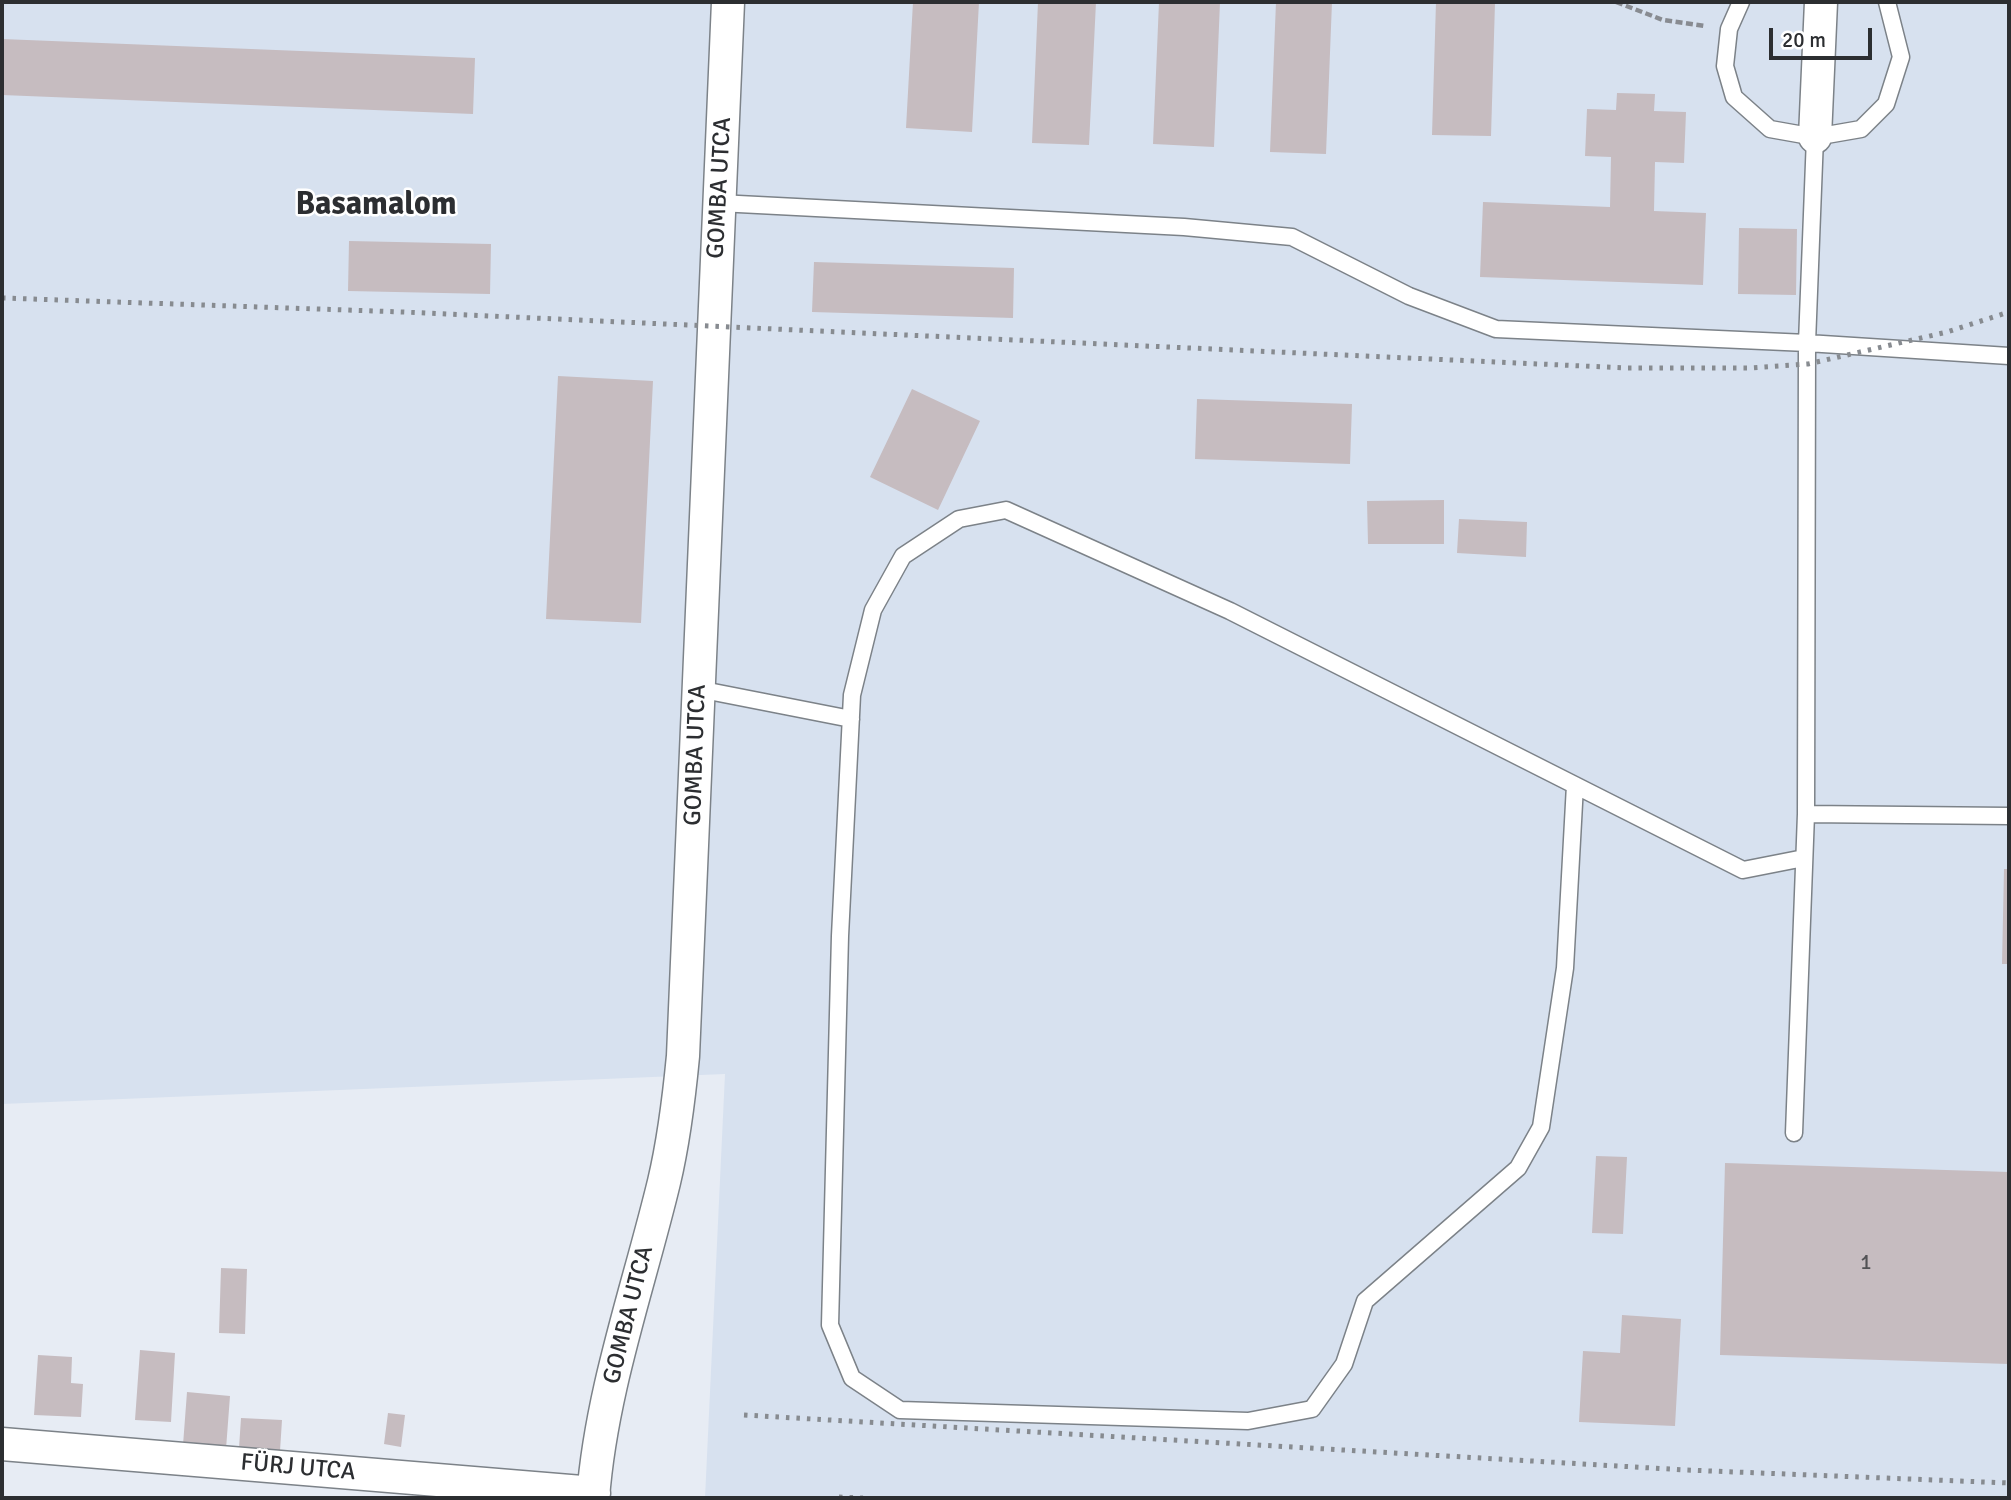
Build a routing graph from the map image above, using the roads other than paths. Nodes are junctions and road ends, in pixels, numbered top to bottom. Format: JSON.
{"nodes":[{"id":1,"x":729,"y":2,"type":"edge"},
{"id":2,"x":1741,"y":2,"type":"edge"},
{"id":3,"x":1821,"y":2,"type":"edge"},
{"id":4,"x":1887,"y":2,"type":"edge"},
{"id":5,"x":1815,"y":137,"type":"junction"},
{"id":6,"x":719,"y":203,"type":"junction"},
{"id":7,"x":1807,"y":343,"type":"junction"},
{"id":8,"x":2009,"y":356,"type":"edge"},
{"id":9,"x":698,"y":689,"type":"junction"},
{"id":10,"x":851,"y":719,"type":"junction"},
{"id":11,"x":1575,"y":785,"type":"junction"},
{"id":12,"x":1806,"y":814,"type":"junction"},
{"id":13,"x":2009,"y":816,"type":"edge"},
{"id":14,"x":1804,"y":858,"type":"junction"},
{"id":15,"x":1794,"y":1133,"type":"dead end"},
{"id":16,"x":2,"y":1444,"type":"edge"},
{"id":17,"x":594,"y":1496,"type":"edge"}],
"edges":[{"from":1,"to":6,"type":"street","name":"GOMBA UTCA"},
{"from":2,"to":5,"type":"lane"},
{"from":3,"to":5,"type":"street"},
{"from":4,"to":5,"type":"lane"},
{"from":5,"to":7,"type":"lane"},
{"from":6,"to":7,"type":"lane"},
{"from":6,"to":9,"type":"street","name":"GOMBA UTCA"},
{"from":7,"to":8,"type":"lane"},
{"from":7,"to":12,"type":"lane"},
{"from":9,"to":10,"type":"lane"},
{"from":9,"to":17,"type":"street","name":"GOMBA UTCA"},
{"from":10,"to":11,"type":"lane"},
{"from":10,"to":11,"type":"lane"},
{"from":11,"to":14,"type":"lane"},
{"from":12,"to":13,"type":"lane"},
{"from":12,"to":14,"type":"lane"},
{"from":14,"to":15,"type":"lane"},
{"from":16,"to":17,"type":"street","name":"FÜRJ UTCA"}]}
